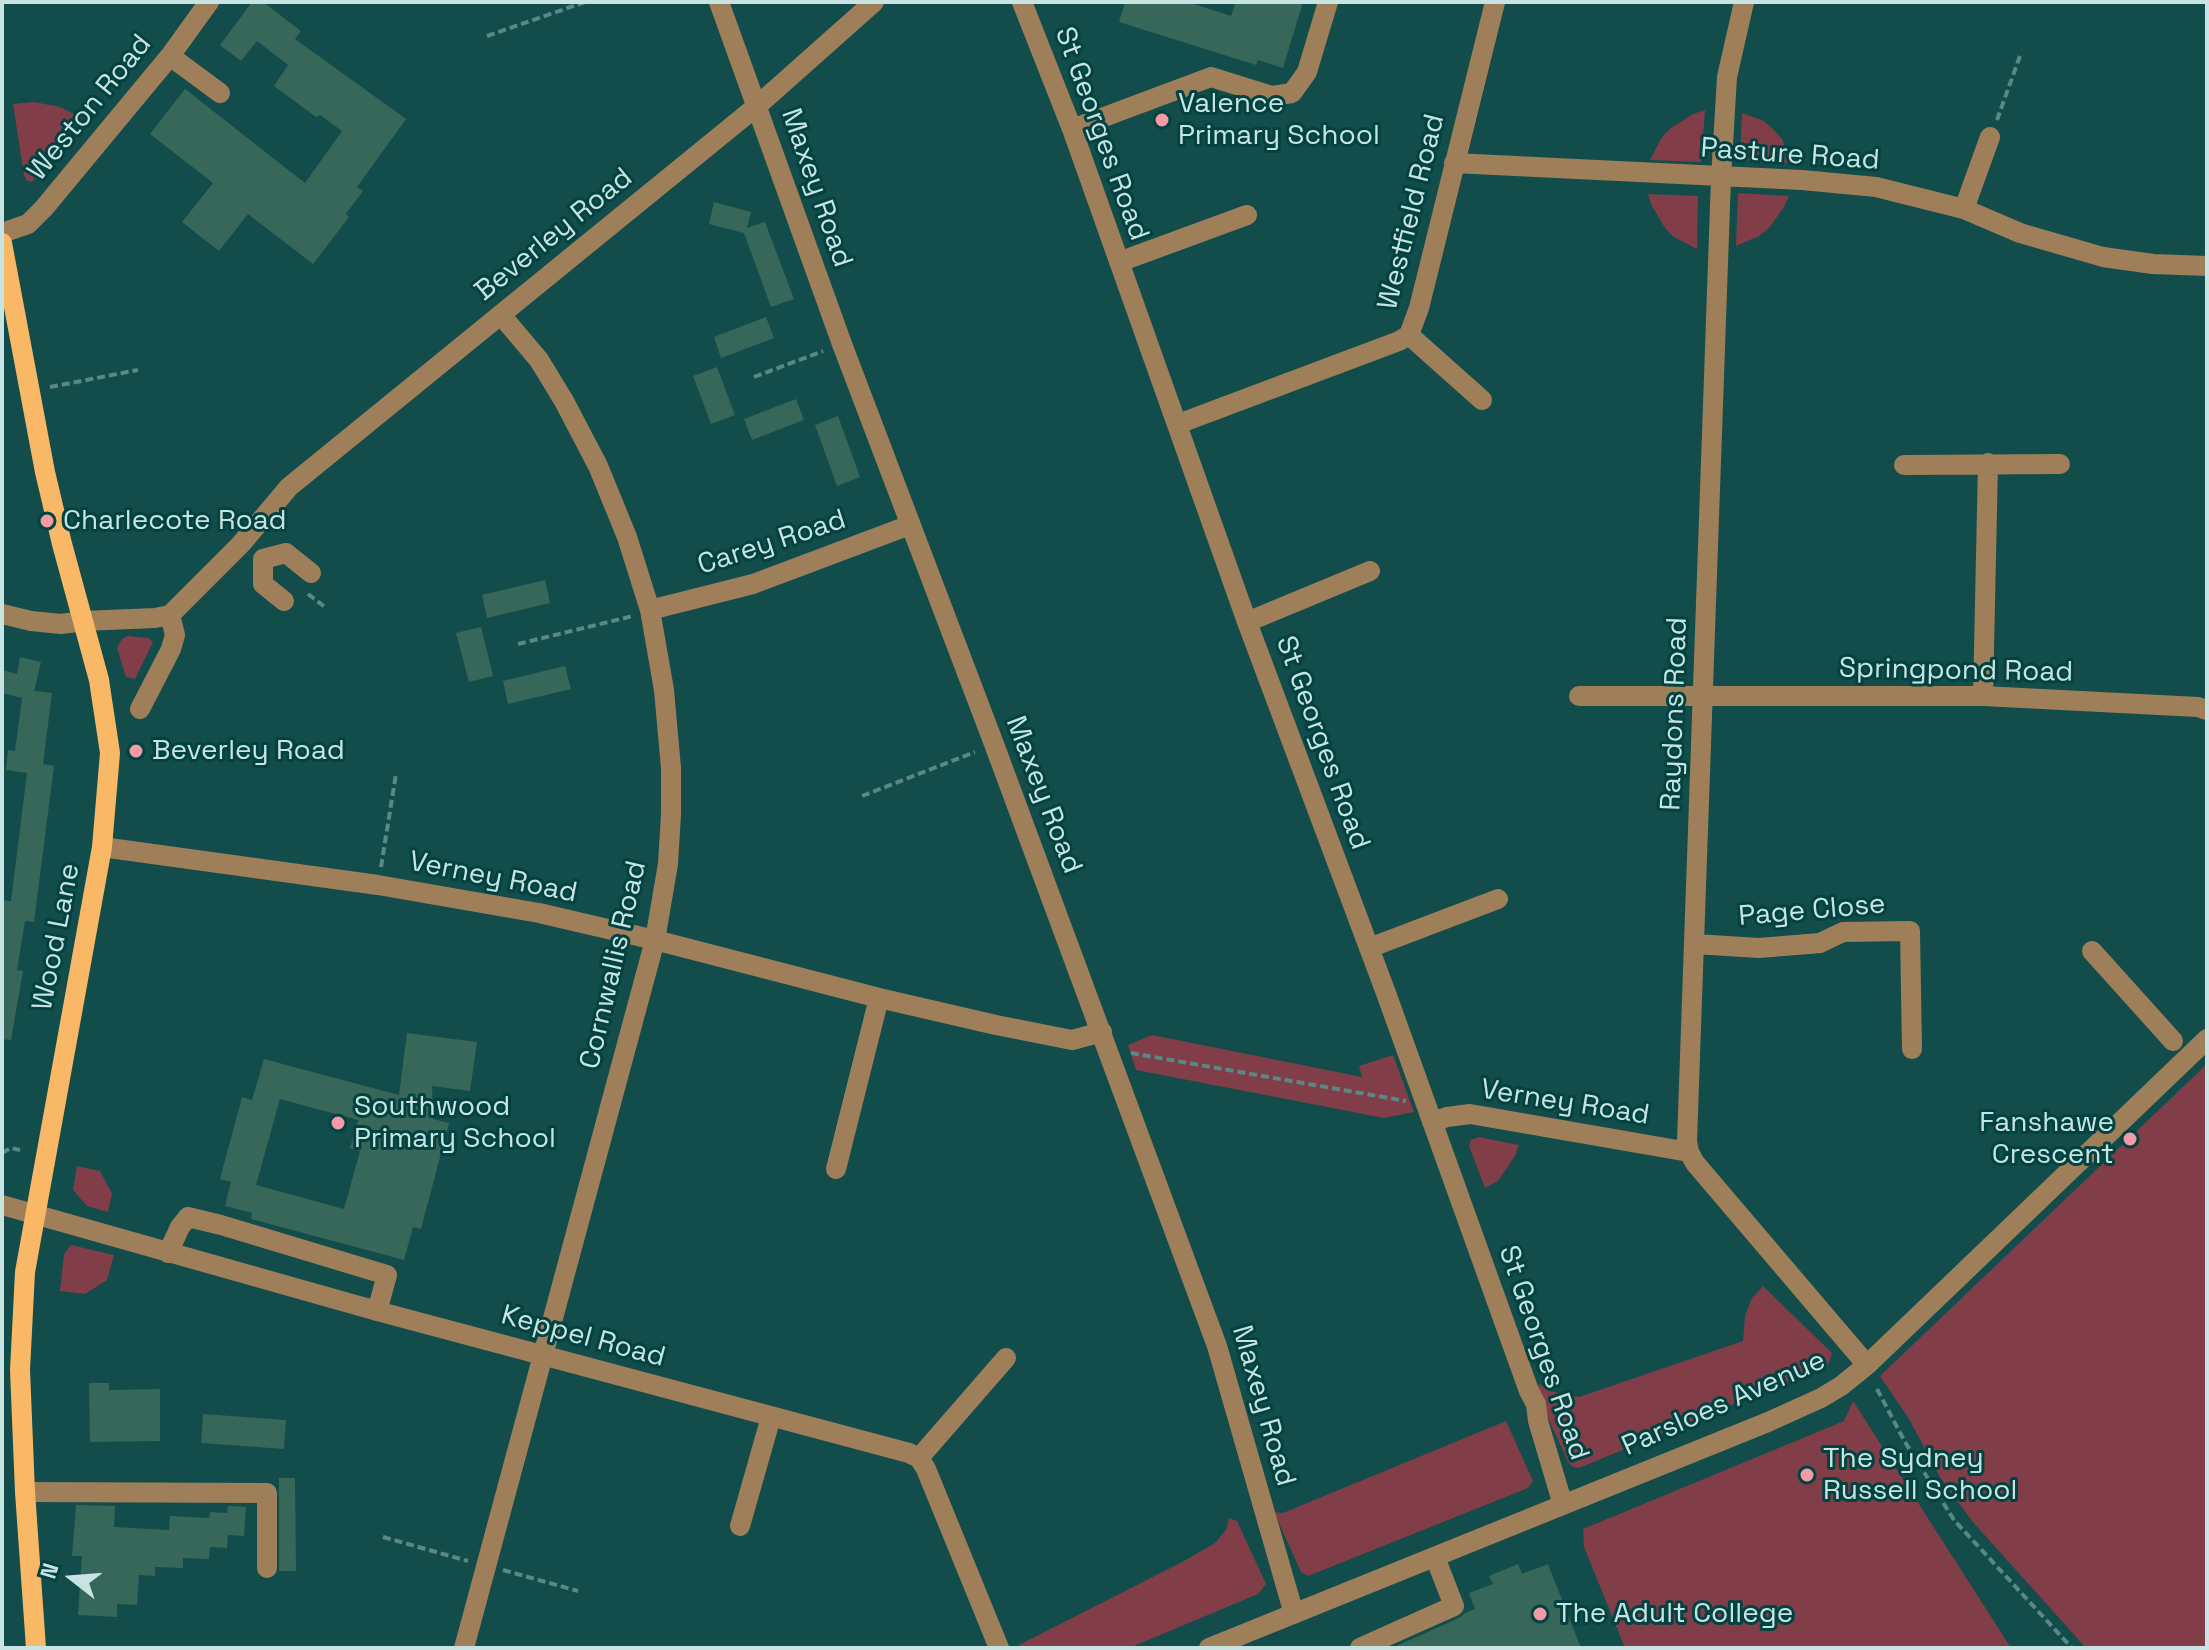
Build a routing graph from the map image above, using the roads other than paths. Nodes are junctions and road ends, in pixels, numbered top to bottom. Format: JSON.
{"nodes":[{"id":1,"x":209,"y":2,"type":"edge"},
{"id":2,"x":719,"y":2,"type":"edge"},
{"id":3,"x":874,"y":2,"type":"edge"},
{"id":4,"x":1022,"y":2,"type":"edge"},
{"id":5,"x":1328,"y":2,"type":"edge"},
{"id":6,"x":1495,"y":2,"type":"edge"},
{"id":7,"x":1744,"y":2,"type":"edge"},
{"id":8,"x":170,"y":56,"type":"junction"},
{"id":9,"x":220,"y":93,"type":"dead end"},
{"id":10,"x":757,"y":106,"type":"junction"},
{"id":11,"x":1072,"y":129,"type":"junction"},
{"id":12,"x":1990,"y":137,"type":"road end"},
{"id":13,"x":1454,"y":163,"type":"junction"},
{"id":14,"x":1721,"y":178,"type":"junction"},
{"id":15,"x":1964,"y":209,"type":"junction"},
{"id":16,"x":1247,"y":215,"type":"dead end"},
{"id":17,"x":2,"y":233,"type":"edge"},
{"id":18,"x":2,"y":243,"type":"edge"},
{"id":19,"x":1119,"y":262,"type":"junction"},
{"id":20,"x":2207,"y":266,"type":"edge"},
{"id":21,"x":501,"y":315,"type":"junction"},
{"id":22,"x":1409,"y":335,"type":"junction"},
{"id":23,"x":1482,"y":400,"type":"dead end"},
{"id":24,"x":1178,"y":424,"type":"junction"},
{"id":25,"x":1988,"y":463,"type":"junction"},
{"id":26,"x":2060,"y":464,"type":"dead end"},
{"id":27,"x":1904,"y":465,"type":"dead end"},
{"id":28,"x":910,"y":525,"type":"junction"},
{"id":29,"x":241,"y":544,"type":"junction"},
{"id":30,"x":266,"y":561,"type":"junction"},
{"id":31,"x":1370,"y":571,"type":"dead end"},
{"id":32,"x":311,"y":573,"type":"dead end"},
{"id":33,"x":284,"y":601,"type":"dead end"},
{"id":34,"x":650,"y":610,"type":"junction"},
{"id":35,"x":2,"y":614,"type":"edge"},
{"id":36,"x":170,"y":615,"type":"junction"},
{"id":37,"x":84,"y":621,"type":"junction"},
{"id":38,"x":1247,"y":622,"type":"junction"},
{"id":39,"x":1579,"y":696,"type":"dead end"},
{"id":40,"x":1704,"y":696,"type":"junction"},
{"id":41,"x":1983,"y":696,"type":"junction"},
{"id":42,"x":140,"y":709,"type":"dead end"},
{"id":43,"x":2207,"y":710,"type":"edge"},
{"id":44,"x":102,"y":847,"type":"junction"},
{"id":45,"x":1498,"y":899,"type":"dead end"},
{"id":46,"x":655,"y":940,"type":"junction"},
{"id":47,"x":1695,"y":944,"type":"junction"},
{"id":48,"x":1369,"y":948,"type":"junction"},
{"id":49,"x":2092,"y":951,"type":"dead end"},
{"id":50,"x":879,"y":998,"type":"junction"},
{"id":51,"x":1102,"y":1032,"type":"junction"},
{"id":52,"x":2207,"y":1039,"type":"edge"},
{"id":53,"x":2173,"y":1041,"type":"dead end"},
{"id":54,"x":1912,"y":1049,"type":"dead end"},
{"id":55,"x":1432,"y":1122,"type":"junction"},
{"id":56,"x":1689,"y":1152,"type":"junction"},
{"id":57,"x":836,"y":1169,"type":"dead end"},
{"id":58,"x":2,"y":1205,"type":"edge"},
{"id":59,"x":34,"y":1214,"type":"junction"},
{"id":60,"x":168,"y":1253,"type":"junction"},
{"id":61,"x":377,"y":1311,"type":"junction"},
{"id":62,"x":544,"y":1355,"type":"junction"},
{"id":63,"x":1006,"y":1358,"type":"dead end"},
{"id":64,"x":1867,"y":1365,"type":"junction"},
{"id":65,"x":771,"y":1417,"type":"junction"},
{"id":66,"x":919,"y":1458,"type":"junction"},
{"id":67,"x":25,"y":1492,"type":"junction"},
{"id":68,"x":1563,"y":1505,"type":"junction"},
{"id":69,"x":740,"y":1526,"type":"dead end"},
{"id":70,"x":1435,"y":1557,"type":"junction"},
{"id":71,"x":267,"y":1568,"type":"dead end"},
{"id":72,"x":1294,"y":1614,"type":"junction"},
{"id":73,"x":36,"y":1648,"type":"edge"},
{"id":74,"x":464,"y":1648,"type":"edge"},
{"id":75,"x":999,"y":1648,"type":"edge"},
{"id":76,"x":1209,"y":1648,"type":"edge"},
{"id":77,"x":1360,"y":1648,"type":"edge"}],
"edges":[{"from":1,"to":8,"type":"street","name":"Weston Road"},
{"from":2,"to":10,"type":"street","name":"Maxey Road"},
{"from":3,"to":10,"type":"street","name":"Beverley Road"},
{"from":4,"to":11,"type":"street","name":"St Georges Road"},
{"from":5,"to":11,"type":"street"},
{"from":6,"to":13,"type":"street","name":"Westfield Road"},
{"from":7,"to":14,"type":"street","name":"Raydons Road"},
{"from":8,"to":9,"type":"street"},
{"from":8,"to":17,"type":"street","name":"Weston Road"},
{"from":10,"to":21,"type":"street","name":"Beverley Road"},
{"from":10,"to":28,"type":"street","name":"Maxey Road"},
{"from":11,"to":19,"type":"street","name":"St Georges Road"},
{"from":12,"to":15,"type":"street"},
{"from":13,"to":14,"type":"street","name":"Pasture Road"},
{"from":13,"to":22,"type":"street","name":"Westfield Road"},
{"from":14,"to":15,"type":"street","name":"Pasture Road"},
{"from":14,"to":40,"type":"street","name":"Raydons Road"},
{"from":15,"to":20,"type":"street","name":"Pasture Road"},
{"from":16,"to":19,"type":"street"},
{"from":18,"to":37,"type":"main road","name":"Wood Lane"},
{"from":19,"to":24,"type":"street","name":"St Georges Road"},
{"from":21,"to":29,"type":"street","name":"Beverley Road"},
{"from":21,"to":34,"type":"street","name":"Cornwallis Road"},
{"from":22,"to":23,"type":"street"},
{"from":22,"to":24,"type":"street","name":"Westfield Road"},
{"from":24,"to":38,"type":"street","name":"St Georges Road"},
{"from":25,"to":26,"type":"street"},
{"from":25,"to":27,"type":"street"},
{"from":25,"to":41,"type":"street"},
{"from":28,"to":34,"type":"street","name":"Carey Road"},
{"from":28,"to":51,"type":"street","name":"Maxey Road"},
{"from":29,"to":30,"type":"street"},
{"from":29,"to":36,"type":"street","name":"Beverley Road"},
{"from":30,"to":32,"type":"street"},
{"from":30,"to":33,"type":"street"},
{"from":31,"to":38,"type":"street"},
{"from":34,"to":46,"type":"street","name":"Cornwallis Road"},
{"from":35,"to":37,"type":"street"},
{"from":36,"to":37,"type":"street"},
{"from":36,"to":42,"type":"street"},
{"from":37,"to":44,"type":"main road","name":"Wood Lane"},
{"from":38,"to":48,"type":"street","name":"St Georges Road"},
{"from":39,"to":40,"type":"street","name":"Springpond Road"},
{"from":40,"to":41,"type":"street","name":"Springpond Road"},
{"from":40,"to":47,"type":"street","name":"Raydons Road"},
{"from":41,"to":43,"type":"street","name":"Springpond Road"},
{"from":44,"to":46,"type":"street","name":"Verney Road"},
{"from":44,"to":59,"type":"main road","name":"Wood Lane"},
{"from":45,"to":48,"type":"street"},
{"from":46,"to":50,"type":"street","name":"Verney Road"},
{"from":46,"to":62,"type":"street","name":"Cornwallis Road"},
{"from":47,"to":54,"type":"street","name":"Page Close"},
{"from":47,"to":56,"type":"street","name":"Raydons Road"},
{"from":48,"to":55,"type":"street","name":"St Georges Road"},
{"from":49,"to":53,"type":"street"},
{"from":50,"to":51,"type":"street","name":"Verney Road"},
{"from":50,"to":57,"type":"street"},
{"from":51,"to":72,"type":"street","name":"Maxey Road"},
{"from":52,"to":64,"type":"street","name":"Parsloes Avenue"},
{"from":55,"to":56,"type":"street","name":"Verney Road"},
{"from":55,"to":68,"type":"street","name":"St Georges Road"},
{"from":56,"to":64,"type":"street"},
{"from":58,"to":59,"type":"street","name":"Keppel Road"},
{"from":59,"to":60,"type":"street","name":"Keppel Road"},
{"from":59,"to":67,"type":"main road","name":"Wood Lane"},
{"from":60,"to":61,"type":"street","name":"Keppel Road"},
{"from":60,"to":61,"type":"street"},
{"from":61,"to":62,"type":"street","name":"Keppel Road"},
{"from":62,"to":65,"type":"street","name":"Keppel Road"},
{"from":62,"to":74,"type":"street","name":"Cornwallis Road"},
{"from":63,"to":66,"type":"street"},
{"from":64,"to":68,"type":"street","name":"Parsloes Avenue"},
{"from":65,"to":66,"type":"street","name":"Keppel Road"},
{"from":65,"to":69,"type":"street"},
{"from":66,"to":75,"type":"street"},
{"from":67,"to":71,"type":"street"},
{"from":67,"to":73,"type":"main road","name":"Wood Lane"},
{"from":68,"to":70,"type":"street","name":"Parsloes Avenue"},
{"from":70,"to":72,"type":"street","name":"Parsloes Avenue"},
{"from":70,"to":77,"type":"street"},
{"from":72,"to":76,"type":"street","name":"Parsloes Avenue"}]}
